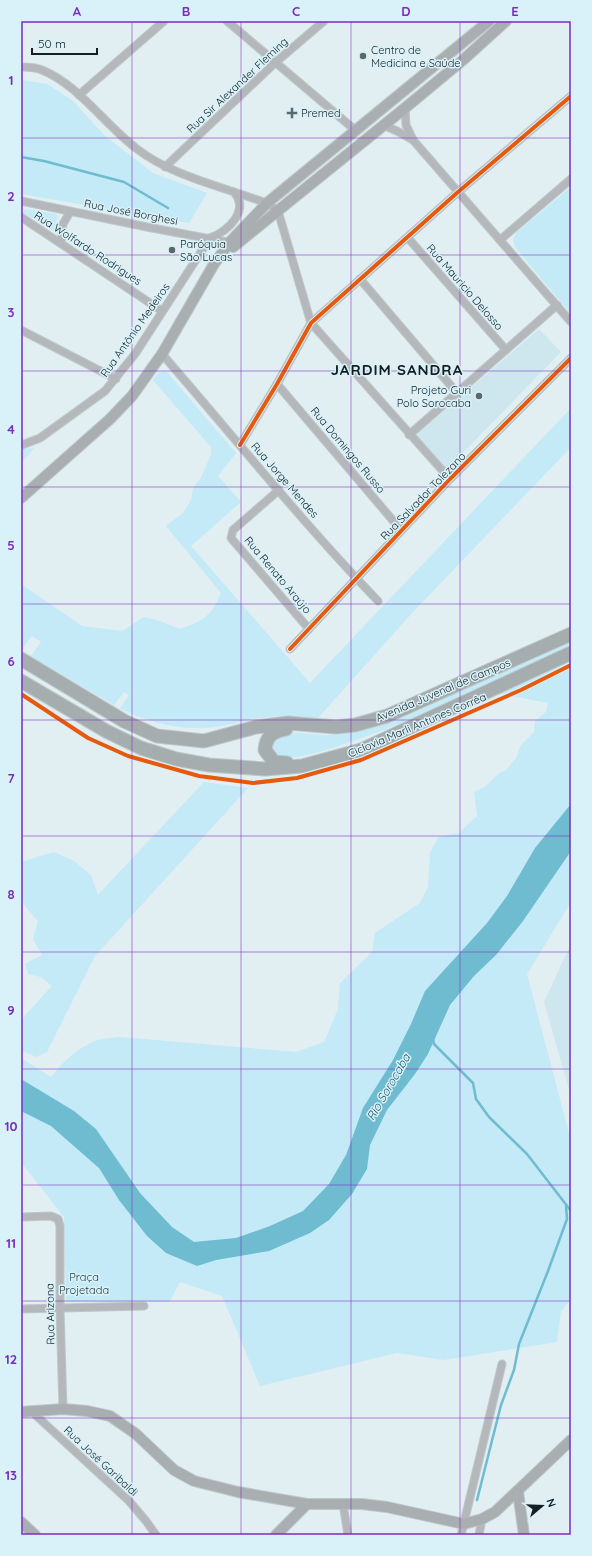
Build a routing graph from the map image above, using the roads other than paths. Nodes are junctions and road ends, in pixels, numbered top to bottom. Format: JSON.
{"nodes":[{"id":1,"x":164,"y":21,"type":"edge"},
{"id":2,"x":227,"y":21,"type":"edge"},
{"id":3,"x":324,"y":21,"type":"edge"},
{"id":4,"x":489,"y":21,"type":"edge"},
{"id":5,"x":506,"y":21,"type":"edge"},
{"id":6,"x":276,"y":62,"type":"junction"},
{"id":7,"x":21,"y":68,"type":"edge"},
{"id":8,"x":79,"y":95,"type":"junction"},
{"id":9,"x":571,"y":96,"type":"edge"},
{"id":10,"x":393,"y":100,"type":"junction"},
{"id":11,"x":405,"y":108,"type":"junction"},
{"id":12,"x":386,"y":122,"type":"junction"},
{"id":13,"x":355,"y":130,"type":"junction"},
{"id":14,"x":413,"y":140,"type":"junction"},
{"id":15,"x":165,"y":167,"type":"junction"},
{"id":16,"x":571,"y":179,"type":"edge"},
{"id":17,"x":234,"y":192,"type":"junction"},
{"id":18,"x":458,"y":192,"type":"junction"},
{"id":19,"x":21,"y":201,"type":"edge"},
{"id":20,"x":267,"y":203,"type":"junction"},
{"id":21,"x":278,"y":211,"type":"junction"},
{"id":22,"x":70,"y":212,"type":"junction"},
{"id":23,"x":21,"y":217,"type":"edge"},
{"id":24,"x":210,"y":238,"type":"junction"},
{"id":25,"x":408,"y":238,"type":"junction"},
{"id":26,"x":500,"y":240,"type":"junction"},
{"id":27,"x":61,"y":243,"type":"junction"},
{"id":28,"x":233,"y":243,"type":"junction"},
{"id":29,"x":360,"y":279,"type":"junction"},
{"id":30,"x":556,"y":305,"type":"junction"},
{"id":31,"x":162,"y":311,"type":"junction"},
{"id":32,"x":571,"y":322,"type":"edge"},
{"id":33,"x":311,"y":323,"type":"junction"},
{"id":34,"x":21,"y":330,"type":"edge"},
{"id":35,"x":506,"y":350,"type":"junction"},
{"id":36,"x":162,"y":354,"type":"junction"},
{"id":37,"x":571,"y":358,"type":"edge"},
{"id":38,"x":116,"y":379,"type":"junction"},
{"id":39,"x":277,"y":384,"type":"junction"},
{"id":40,"x":457,"y":392,"type":"junction"},
{"id":41,"x":409,"y":435,"type":"junction"},
{"id":42,"x":22,"y":445,"type":"dead end"},
{"id":43,"x":240,"y":445,"type":"junction"},
{"id":44,"x":450,"y":479,"type":"junction"},
{"id":45,"x":279,"y":490,"type":"junction"},
{"id":46,"x":21,"y":498,"type":"edge"},
{"id":47,"x":401,"y":530,"type":"junction"},
{"id":48,"x":356,"y":579,"type":"junction"},
{"id":49,"x":378,"y":601,"type":"dead end"},
{"id":50,"x":309,"y":629,"type":"junction"},
{"id":51,"x":571,"y":634,"type":"edge"},
{"id":52,"x":290,"y":649,"type":"dead end"},
{"id":53,"x":571,"y":653,"type":"edge"},
{"id":54,"x":21,"y":659,"type":"edge"},
{"id":55,"x":21,"y":681,"type":"edge"},
{"id":56,"x":336,"y":727,"type":"junction"},
{"id":57,"x":343,"y":755,"type":"junction"},
{"id":58,"x":21,"y":1217,"type":"edge"},
{"id":59,"x":144,"y":1306,"type":"dead end"},
{"id":60,"x":60,"y":1308,"type":"junction"},
{"id":61,"x":21,"y":1309,"type":"edge"},
{"id":62,"x":502,"y":1364,"type":"dead end"},
{"id":63,"x":25,"y":1409,"type":"edge"},
{"id":64,"x":63,"y":1409,"type":"junction"},
{"id":65,"x":571,"y":1440,"type":"edge"},
{"id":66,"x":518,"y":1492,"type":"junction"},
{"id":67,"x":307,"y":1504,"type":"junction"},
{"id":68,"x":343,"y":1504,"type":"junction"},
{"id":69,"x":482,"y":1520,"type":"junction"},
{"id":70,"x":21,"y":1522,"type":"edge"},
{"id":71,"x":464,"y":1524,"type":"junction"},
{"id":72,"x":35,"y":1535,"type":"edge"},
{"id":73,"x":156,"y":1535,"type":"edge"},
{"id":74,"x":276,"y":1535,"type":"edge"},
{"id":75,"x":348,"y":1535,"type":"edge"},
{"id":76,"x":461,"y":1535,"type":"edge"},
{"id":77,"x":479,"y":1535,"type":"edge"},
{"id":78,"x":524,"y":1535,"type":"edge"}],
"edges":[{"from":1,"to":8,"type":"street"},
{"from":2,"to":6,"type":"street"},
{"from":3,"to":6,"type":"street","name":"Rua Sir Alexander Fleming"},
{"from":4,"to":10,"type":"main road"},
{"from":5,"to":11,"type":"main road"},
{"from":6,"to":13,"type":"street"},
{"from":6,"to":15,"type":"street","name":"Rua Sir Alexander Fleming"},
{"from":7,"to":8,"type":"street"},
{"from":8,"to":15,"type":"street"},
{"from":9,"to":18,"type":"street"},
{"from":10,"to":12,"type":"main road"},
{"from":10,"to":13,"type":"main road"},
{"from":11,"to":12,"type":"main road"},
{"from":11,"to":14,"type":"street"},
{"from":12,"to":14,"type":"street"},
{"from":12,"to":21,"type":"main road"},
{"from":13,"to":20,"type":"main road"},
{"from":14,"to":18,"type":"street"},
{"from":15,"to":17,"type":"street"},
{"from":16,"to":26,"type":"street"},
{"from":17,"to":20,"type":"street"},
{"from":17,"to":24,"type":"street"},
{"from":18,"to":25,"type":"street"},
{"from":18,"to":26,"type":"street"},
{"from":19,"to":22,"type":"street","name":"Rua José Borghesi"},
{"from":20,"to":21,"type":"street"},
{"from":20,"to":28,"type":"main road"},
{"from":21,"to":28,"type":"main road"},
{"from":21,"to":33,"type":"street"},
{"from":22,"to":24,"type":"street","name":"Rua José Borghesi"},
{"from":22,"to":27,"type":"street"},
{"from":23,"to":27,"type":"street","name":"Rua Wolfardo Rodrigues"},
{"from":24,"to":28,"type":"street","name":"Rua José Borghesi"},
{"from":24,"to":31,"type":"street","name":"Rua Antônio Medeiros"},
{"from":25,"to":29,"type":"street"},
{"from":25,"to":35,"type":"street","name":"Rua Mauricio Delosso"},
{"from":26,"to":30,"type":"street"},
{"from":27,"to":31,"type":"street","name":"Rua Wolfardo Rodrigues"},
{"from":28,"to":36,"type":"main road"},
{"from":29,"to":33,"type":"street"},
{"from":29,"to":40,"type":"street"},
{"from":30,"to":32,"type":"street"},
{"from":30,"to":35,"type":"street"},
{"from":31,"to":38,"type":"street","name":"Rua Antônio Medeiros"},
{"from":33,"to":39,"type":"street"},
{"from":33,"to":41,"type":"street"},
{"from":34,"to":38,"type":"street"},
{"from":35,"to":40,"type":"street"},
{"from":36,"to":43,"type":"street","name":"Rua Jorge Mendes"},
{"from":36,"to":46,"type":"main road"},
{"from":37,"to":44,"type":"street","name":"Rua Salvador Tolezano"},
{"from":38,"to":42,"type":"street","name":"Rua Antônio Medeiros"},
{"from":39,"to":43,"type":"street"},
{"from":39,"to":47,"type":"street","name":"Rua Domingos Russo"},
{"from":40,"to":41,"type":"street"},
{"from":41,"to":44,"type":"street"},
{"from":43,"to":45,"type":"street","name":"Rua Jorge Mendes"},
{"from":44,"to":47,"type":"street","name":"Rua Salvador Tolezano"},
{"from":45,"to":48,"type":"street","name":"Rua Jorge Mendes"},
{"from":45,"to":50,"type":"street","name":"Rua Renato Araújo"},
{"from":47,"to":48,"type":"street","name":"Rua Salvador Tolezano"},
{"from":48,"to":49,"type":"street","name":"Rua Jorge Mendes"},
{"from":48,"to":50,"type":"street","name":"Rua Salvador Tolezano"},
{"from":50,"to":52,"type":"street","name":"Rua Salvador Tolezano"},
{"from":51,"to":56,"type":"highway","name":"Avenida Juvenal de Campos"},
{"from":53,"to":57,"type":"highway","name":"Avenida Juvenal de Campos"},
{"from":54,"to":56,"type":"highway","name":"Avenida Juvenal de Campos"},
{"from":55,"to":57,"type":"highway","name":"Avenida Juvenal de Campos"},
{"from":56,"to":57,"type":"highway"},
{"from":58,"to":60,"type":"street","name":"Rua Arizona"},
{"from":59,"to":60,"type":"street"},
{"from":60,"to":61,"type":"street"},
{"from":60,"to":64,"type":"street","name":"Rua Arizona"},
{"from":62,"to":71,"type":"street"},
{"from":63,"to":64,"type":"main road"},
{"from":63,"to":73,"type":"street","name":"Rua José Garibaldi"},
{"from":64,"to":67,"type":"main road"},
{"from":65,"to":66,"type":"main road"},
{"from":66,"to":69,"type":"main road"},
{"from":66,"to":78,"type":"main road"},
{"from":67,"to":68,"type":"main road"},
{"from":67,"to":74,"type":"main road"},
{"from":68,"to":71,"type":"main road"},
{"from":68,"to":75,"type":"street"},
{"from":69,"to":71,"type":"main road"},
{"from":69,"to":77,"type":"street"},
{"from":70,"to":72,"type":"main road"},
{"from":71,"to":76,"type":"street"}]}
